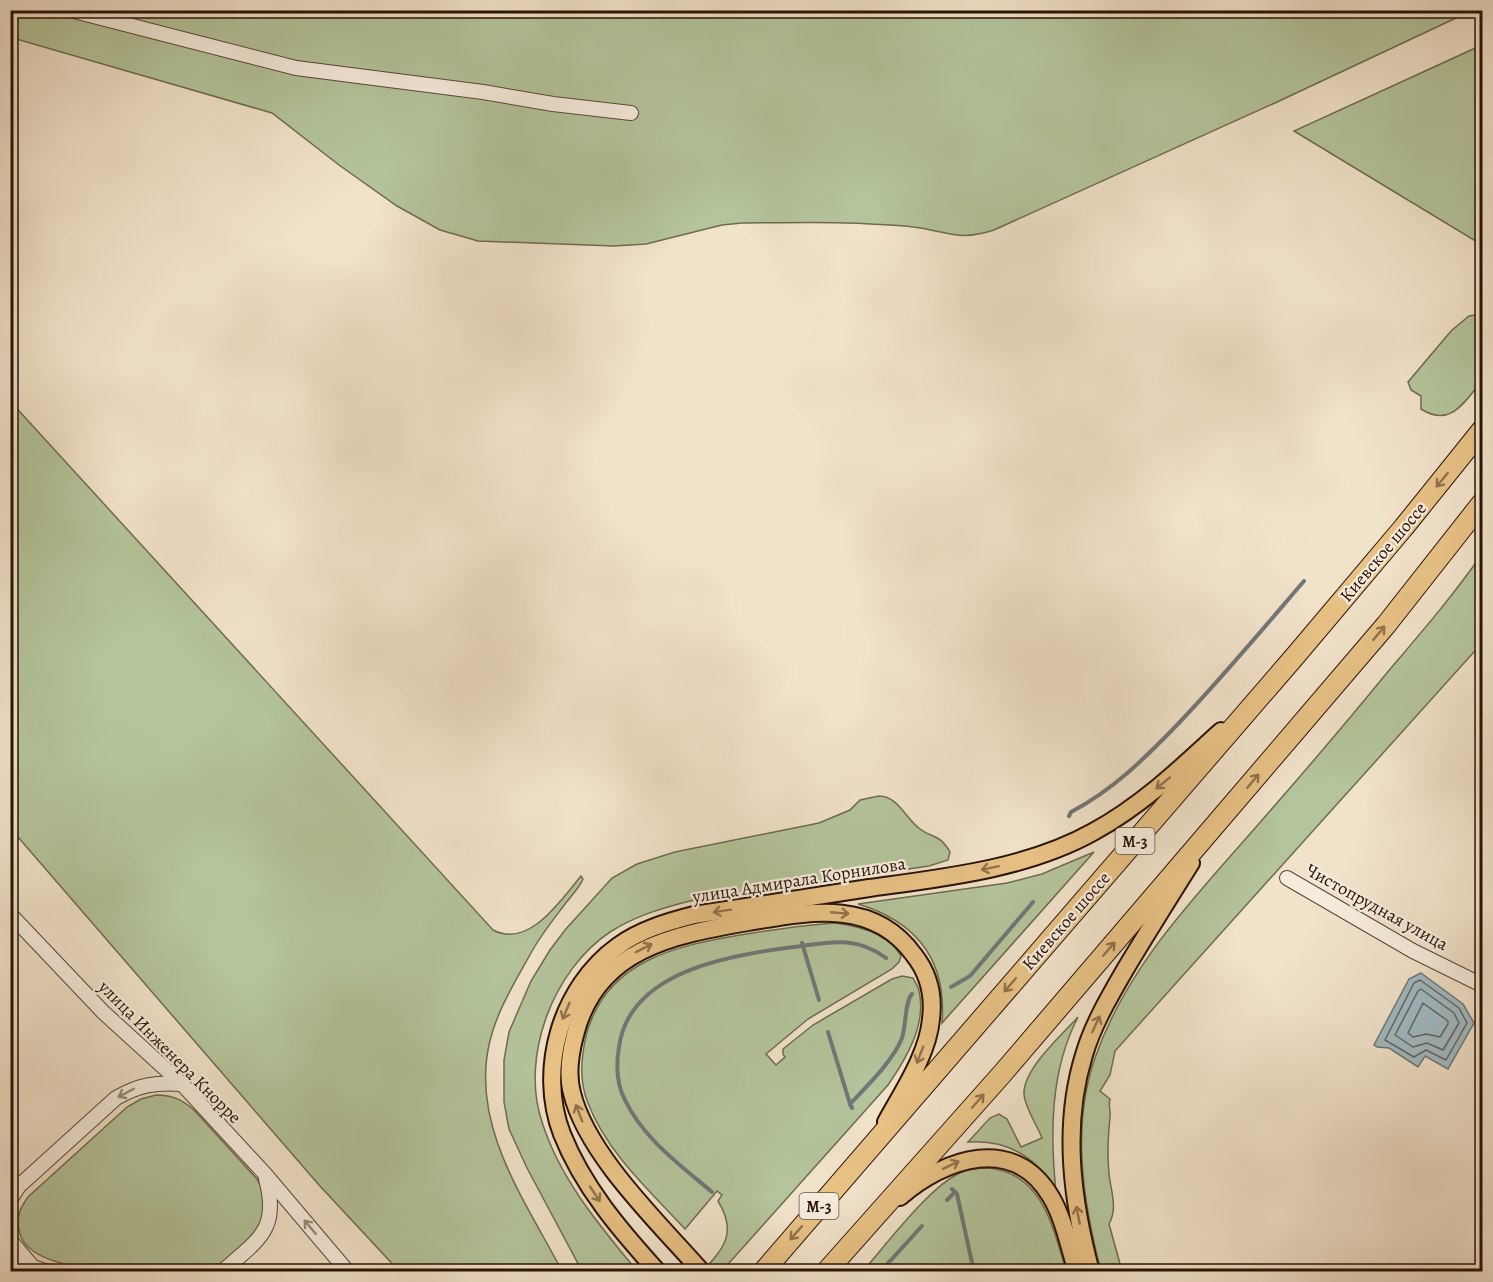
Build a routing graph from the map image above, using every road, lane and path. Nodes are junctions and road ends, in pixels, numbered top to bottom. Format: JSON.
{"nodes":[{"id":1,"x":70,"y":10,"type":"edge"},
{"id":2,"x":631,"y":112,"type":"dead end"},
{"id":3,"x":1482,"y":430,"type":"edge"},
{"id":4,"x":1482,"y":503,"type":"edge"},
{"id":5,"x":1296,"y":656,"type":"junction"},
{"id":6,"x":1215,"y":825,"type":"junction"},
{"id":7,"x":1287,"y":878,"type":"dead end"},
{"id":8,"x":10,"y":914,"type":"edge"},
{"id":9,"x":1482,"y":985,"type":"edge"},
{"id":10,"x":182,"y":1084,"type":"junction"},
{"id":11,"x":875,"y":1141,"type":"junction"},
{"id":12,"x":265,"y":1174,"type":"junction"},
{"id":13,"x":10,"y":1200,"type":"edge"},
{"id":14,"x":870,"y":1224,"type":"junction"},
{"id":15,"x":10,"y":1240,"type":"edge"},
{"id":16,"x":10,"y":1260,"type":"edge"},
{"id":17,"x":33,"y":1267,"type":"junction"},
{"id":18,"x":657,"y":1271,"type":"edge"},
{"id":19,"x":48,"y":1272,"type":"edge"},
{"id":20,"x":222,"y":1272,"type":"edge"},
{"id":21,"x":348,"y":1272,"type":"edge"},
{"id":22,"x":702,"y":1272,"type":"edge"},
{"id":23,"x":763,"y":1272,"type":"edge"},
{"id":24,"x":826,"y":1272,"type":"edge"},
{"id":25,"x":1077,"y":1272,"type":"edge"},
{"id":26,"x":1091,"y":1272,"type":"edge"}],
"edges":[{"from":1,"to":2,"type":"street"},
{"from":3,"to":5,"type":"highway","name":"Киевское шоссе","number":"М-3","one_way":true},
{"from":6,"to":4,"type":"highway","number":"М-3","one_way":true},
{"from":5,"to":11,"type":"highway","name":"Киевское шоссе","number":"М-3","one_way":true},
{"from":5,"to":18,"type":"main road","name":"улица Адмирала Корнилова","one_way":true},
{"from":14,"to":6,"type":"highway","number":"М-3","one_way":true},
{"from":26,"to":6,"type":"main road","one_way":true},
{"from":7,"to":9,"type":"street","name":"Чистопрудная улица"},
{"from":8,"to":10,"type":"street","name":"улица Инженера Кнорре"},
{"from":10,"to":12,"type":"street","name":"улица Инженера Кнорре"},
{"from":10,"to":13,"type":"street","one_way":true},
{"from":22,"to":11,"type":"main road","name":"улица Адмирала Корнилова","one_way":true},
{"from":11,"to":23,"type":"highway","name":"Киевское шоссе","number":"М-3","one_way":true},
{"from":12,"to":20,"type":"street"},
{"from":21,"to":12,"type":"street","name":"улица Инженера Кнорре","one_way":true},
{"from":14,"to":24,"type":"highway","number":"М-3"},
{"from":14,"to":25,"type":"main road","one_way":true},
{"from":15,"to":17,"type":"street"},
{"from":16,"to":17,"type":"street"},
{"from":17,"to":19,"type":"street"}]}
